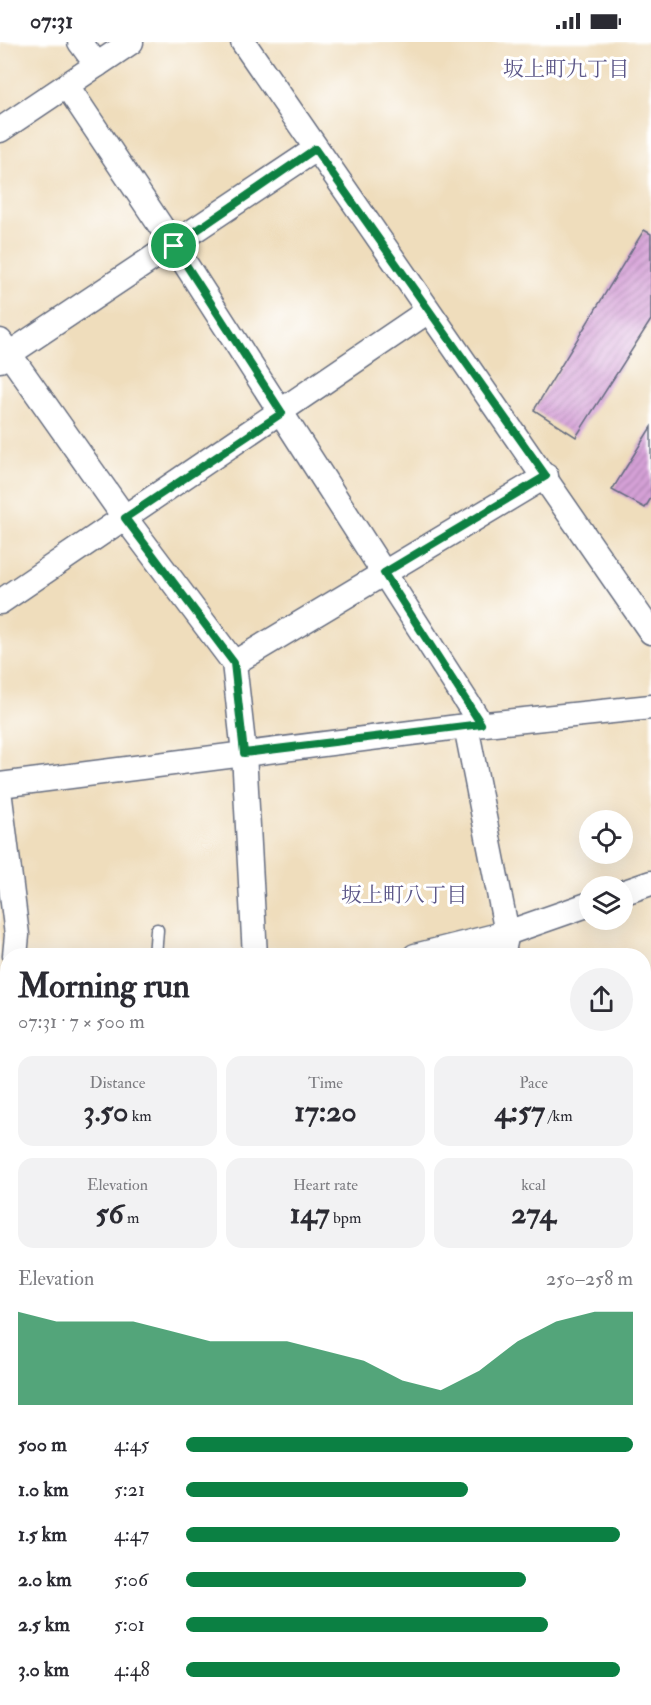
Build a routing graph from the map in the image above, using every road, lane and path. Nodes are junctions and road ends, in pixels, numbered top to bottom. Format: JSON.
{"nodes":[{"id":1,"x":80,"y":42,"type":"edge"},
{"id":2,"x":131,"y":42,"type":"edge"},
{"id":3,"x":243,"y":42,"type":"edge"},
{"id":4,"x":97,"y":65,"type":"junction"},
{"id":5,"x":67,"y":86,"type":"junction"},
{"id":6,"x":0,"y":130,"type":"edge"},
{"id":7,"x":315,"y":149,"type":"junction"},
{"id":8,"x":174,"y":246,"type":"junction"},
{"id":9,"x":428,"y":311,"type":"junction"},
{"id":10,"x":3,"y":352,"type":"edge"},
{"id":11,"x":282,"y":413,"type":"junction"},
{"id":12,"x":546,"y":476,"type":"junction"},
{"id":13,"x":125,"y":518,"type":"junction"},
{"id":14,"x":384,"y":573,"type":"junction"},
{"id":15,"x":0,"y":602,"type":"edge"},
{"id":16,"x":651,"y":632,"type":"edge"},
{"id":17,"x":234,"y":663,"type":"junction"},
{"id":18,"x":651,"y":707,"type":"edge"},
{"id":19,"x":474,"y":725,"type":"junction"},
{"id":20,"x":244,"y":753,"type":"junction"},
{"id":21,"x":0,"y":785,"type":"edge"},
{"id":22,"x":0,"y":798,"type":"edge"},
{"id":23,"x":651,"y":883,"type":"edge"},
{"id":24,"x":633,"y":889,"type":"edge"},
{"id":25,"x":579,"y":909,"type":"edge"},
{"id":26,"x":157,"y":930,"type":"dead end"},
{"id":27,"x":504,"y":944,"type":"edge"},
{"id":28,"x":16,"y":948,"type":"edge"},
{"id":29,"x":156,"y":948,"type":"edge"},
{"id":30,"x":255,"y":948,"type":"edge"},
{"id":31,"x":474,"y":948,"type":"edge"}],
"edges":[{"from":1,"to":4,"type":"street"},
{"from":2,"to":4,"type":"street"},
{"from":3,"to":7,"type":"street"},
{"from":4,"to":5,"type":"street"},
{"from":5,"to":6,"type":"street"},
{"from":5,"to":8,"type":"street"},
{"from":7,"to":8,"type":"street"},
{"from":7,"to":9,"type":"street"},
{"from":8,"to":10,"type":"street"},
{"from":8,"to":11,"type":"street"},
{"from":9,"to":11,"type":"street"},
{"from":9,"to":12,"type":"street"},
{"from":10,"to":13,"type":"street"},
{"from":11,"to":13,"type":"street"},
{"from":11,"to":14,"type":"street"},
{"from":12,"to":14,"type":"street"},
{"from":12,"to":16,"type":"street"},
{"from":13,"to":15,"type":"street"},
{"from":13,"to":17,"type":"street"},
{"from":14,"to":17,"type":"street"},
{"from":14,"to":19,"type":"street"},
{"from":17,"to":20,"type":"street"},
{"from":18,"to":19,"type":"street"},
{"from":19,"to":20,"type":"street"},
{"from":19,"to":27,"type":"street"},
{"from":20,"to":21,"type":"street"},
{"from":20,"to":30,"type":"street"},
{"from":22,"to":28,"type":"street"},
{"from":23,"to":24,"type":"street"},
{"from":25,"to":27,"type":"street"},
{"from":26,"to":29,"type":"lane"},
{"from":27,"to":31,"type":"street"}]}
